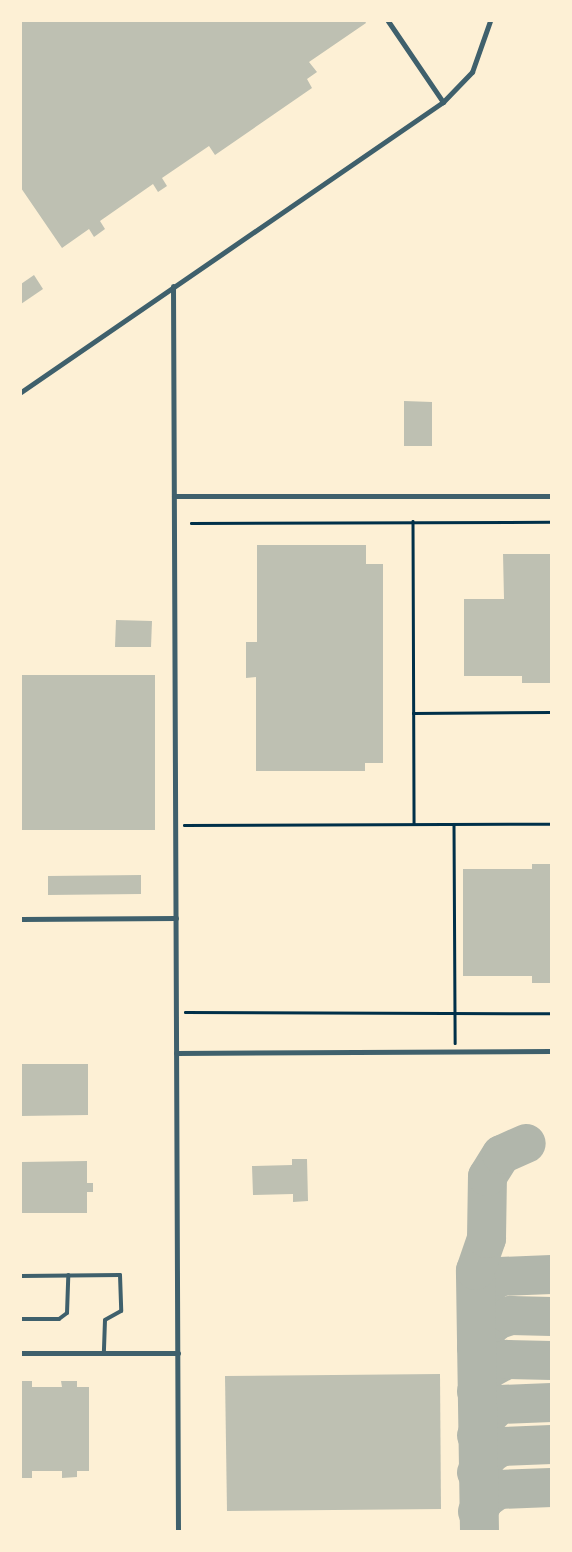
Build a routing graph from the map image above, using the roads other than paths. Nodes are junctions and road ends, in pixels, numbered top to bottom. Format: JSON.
{"nodes":[{"id":1,"x":388,"y":21,"type":"edge"},
{"id":2,"x":490,"y":21,"type":"edge"},
{"id":3,"x":443,"y":102,"type":"junction"},
{"id":4,"x":173,"y":286,"type":"junction"},
{"id":5,"x":21,"y":392,"type":"edge"},
{"id":6,"x":174,"y":496,"type":"junction"},
{"id":7,"x":551,"y":496,"type":"edge"},
{"id":8,"x":176,"y":918,"type":"junction"},
{"id":9,"x":21,"y":919,"type":"edge"},
{"id":10,"x":551,"y":1051,"type":"edge"},
{"id":11,"x":176,"y":1053,"type":"junction"},
{"id":12,"x":68,"y":1274,"type":"junction"},
{"id":13,"x":21,"y":1276,"type":"edge"},
{"id":14,"x":21,"y":1319,"type":"edge"},
{"id":15,"x":178,"y":1352,"type":"junction"},
{"id":16,"x":21,"y":1353,"type":"edge"},
{"id":17,"x":104,"y":1353,"type":"junction"},
{"id":18,"x":178,"y":1531,"type":"edge"}],
"edges":[{"from":1,"to":3,"type":"street"},
{"from":2,"to":3,"type":"street"},
{"from":3,"to":4,"type":"street"},
{"from":4,"to":5,"type":"street"},
{"from":4,"to":6,"type":"street"},
{"from":6,"to":7,"type":"street"},
{"from":6,"to":8,"type":"street"},
{"from":8,"to":9,"type":"street"},
{"from":8,"to":11,"type":"street"},
{"from":10,"to":11,"type":"street"},
{"from":11,"to":15,"type":"street"},
{"from":12,"to":13,"type":"lane"},
{"from":12,"to":14,"type":"lane"},
{"from":12,"to":17,"type":"lane"},
{"from":15,"to":17,"type":"street"},
{"from":15,"to":18,"type":"street"},
{"from":16,"to":17,"type":"street"}]}
